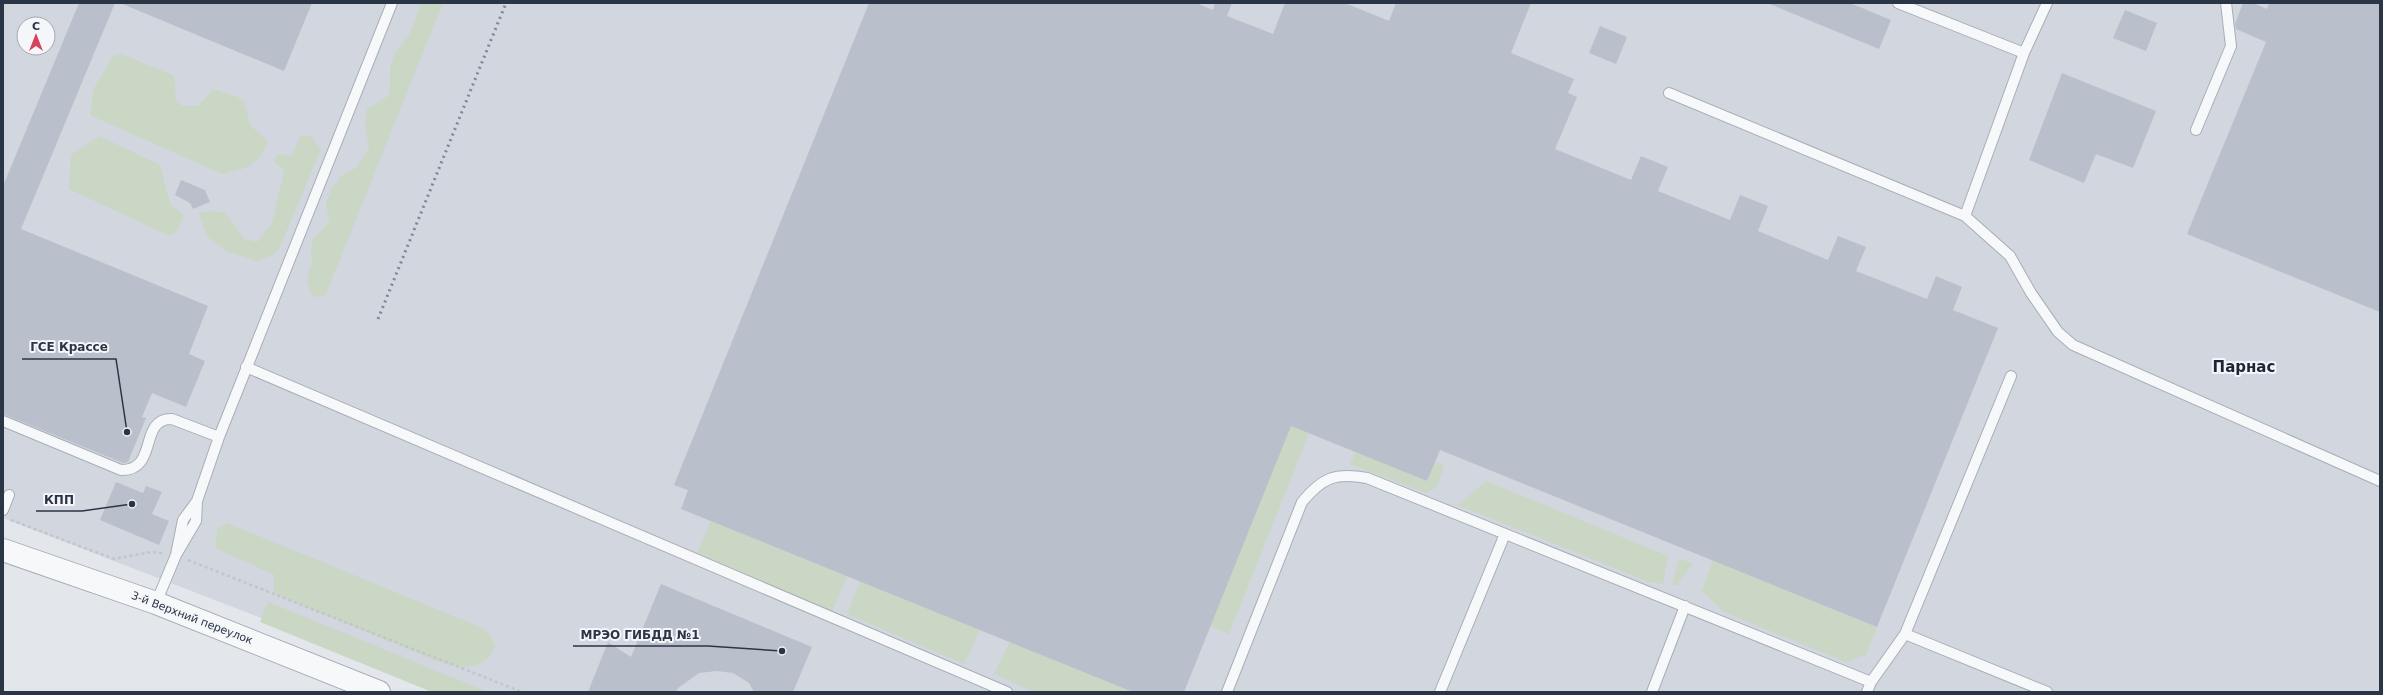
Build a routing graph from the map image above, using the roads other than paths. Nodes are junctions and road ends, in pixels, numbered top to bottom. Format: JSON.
{"nodes":[{"id":1,"x":392,"y":3,"type":"edge"},
{"id":2,"x":1898,"y":3,"type":"edge"},
{"id":3,"x":2047,"y":3,"type":"edge"},
{"id":4,"x":2226,"y":3,"type":"edge"},
{"id":5,"x":2024,"y":53,"type":"junction"},
{"id":6,"x":1669,"y":93,"type":"dead end"},
{"id":7,"x":2196,"y":130,"type":"dead end"},
{"id":8,"x":1965,"y":216,"type":"junction"},
{"id":9,"x":246,"y":367,"type":"junction"},
{"id":10,"x":2011,"y":376,"type":"dead end"},
{"id":11,"x":3,"y":421,"type":"edge"},
{"id":12,"x":219,"y":437,"type":"junction"},
{"id":13,"x":2380,"y":481,"type":"edge"},
{"id":14,"x":9,"y":495,"type":"dead end"},
{"id":15,"x":3,"y":510,"type":"edge"},
{"id":16,"x":1505,"y":534,"type":"junction"},
{"id":17,"x":3,"y":550,"type":"edge"},
{"id":18,"x":156,"y":603,"type":"junction"},
{"id":19,"x":1685,"y":606,"type":"junction"},
{"id":20,"x":1905,"y":634,"type":"junction"},
{"id":21,"x":1871,"y":682,"type":"junction"},
{"id":22,"x":379,"y":692,"type":"edge"},
{"id":23,"x":1007,"y":692,"type":"edge"},
{"id":24,"x":1227,"y":692,"type":"edge"},
{"id":25,"x":1440,"y":692,"type":"edge"},
{"id":26,"x":1652,"y":692,"type":"edge"},
{"id":27,"x":1867,"y":692,"type":"edge"},
{"id":28,"x":2047,"y":692,"type":"edge"}],
"edges":[{"from":1,"to":9,"type":"lane"},
{"from":2,"to":5,"type":"lane"},
{"from":3,"to":5,"type":"lane"},
{"from":4,"to":7,"type":"lane"},
{"from":5,"to":8,"type":"lane"},
{"from":6,"to":8,"type":"lane"},
{"from":8,"to":13,"type":"lane"},
{"from":9,"to":12,"type":"lane"},
{"from":9,"to":23,"type":"lane"},
{"from":10,"to":20,"type":"lane"},
{"from":11,"to":12,"type":"lane"},
{"from":12,"to":18,"type":"lane"},
{"from":14,"to":15,"type":"lane"},
{"from":16,"to":19,"type":"lane"},
{"from":16,"to":24,"type":"lane"},
{"from":16,"to":25,"type":"lane"},
{"from":17,"to":18,"type":"street","name":"3-й Верхний переулок"},
{"from":18,"to":22,"type":"street","name":"3-й Верхний переулок"},
{"from":19,"to":21,"type":"lane"},
{"from":19,"to":26,"type":"lane"},
{"from":20,"to":21,"type":"lane"},
{"from":20,"to":28,"type":"lane"},
{"from":21,"to":27,"type":"lane"}]}
